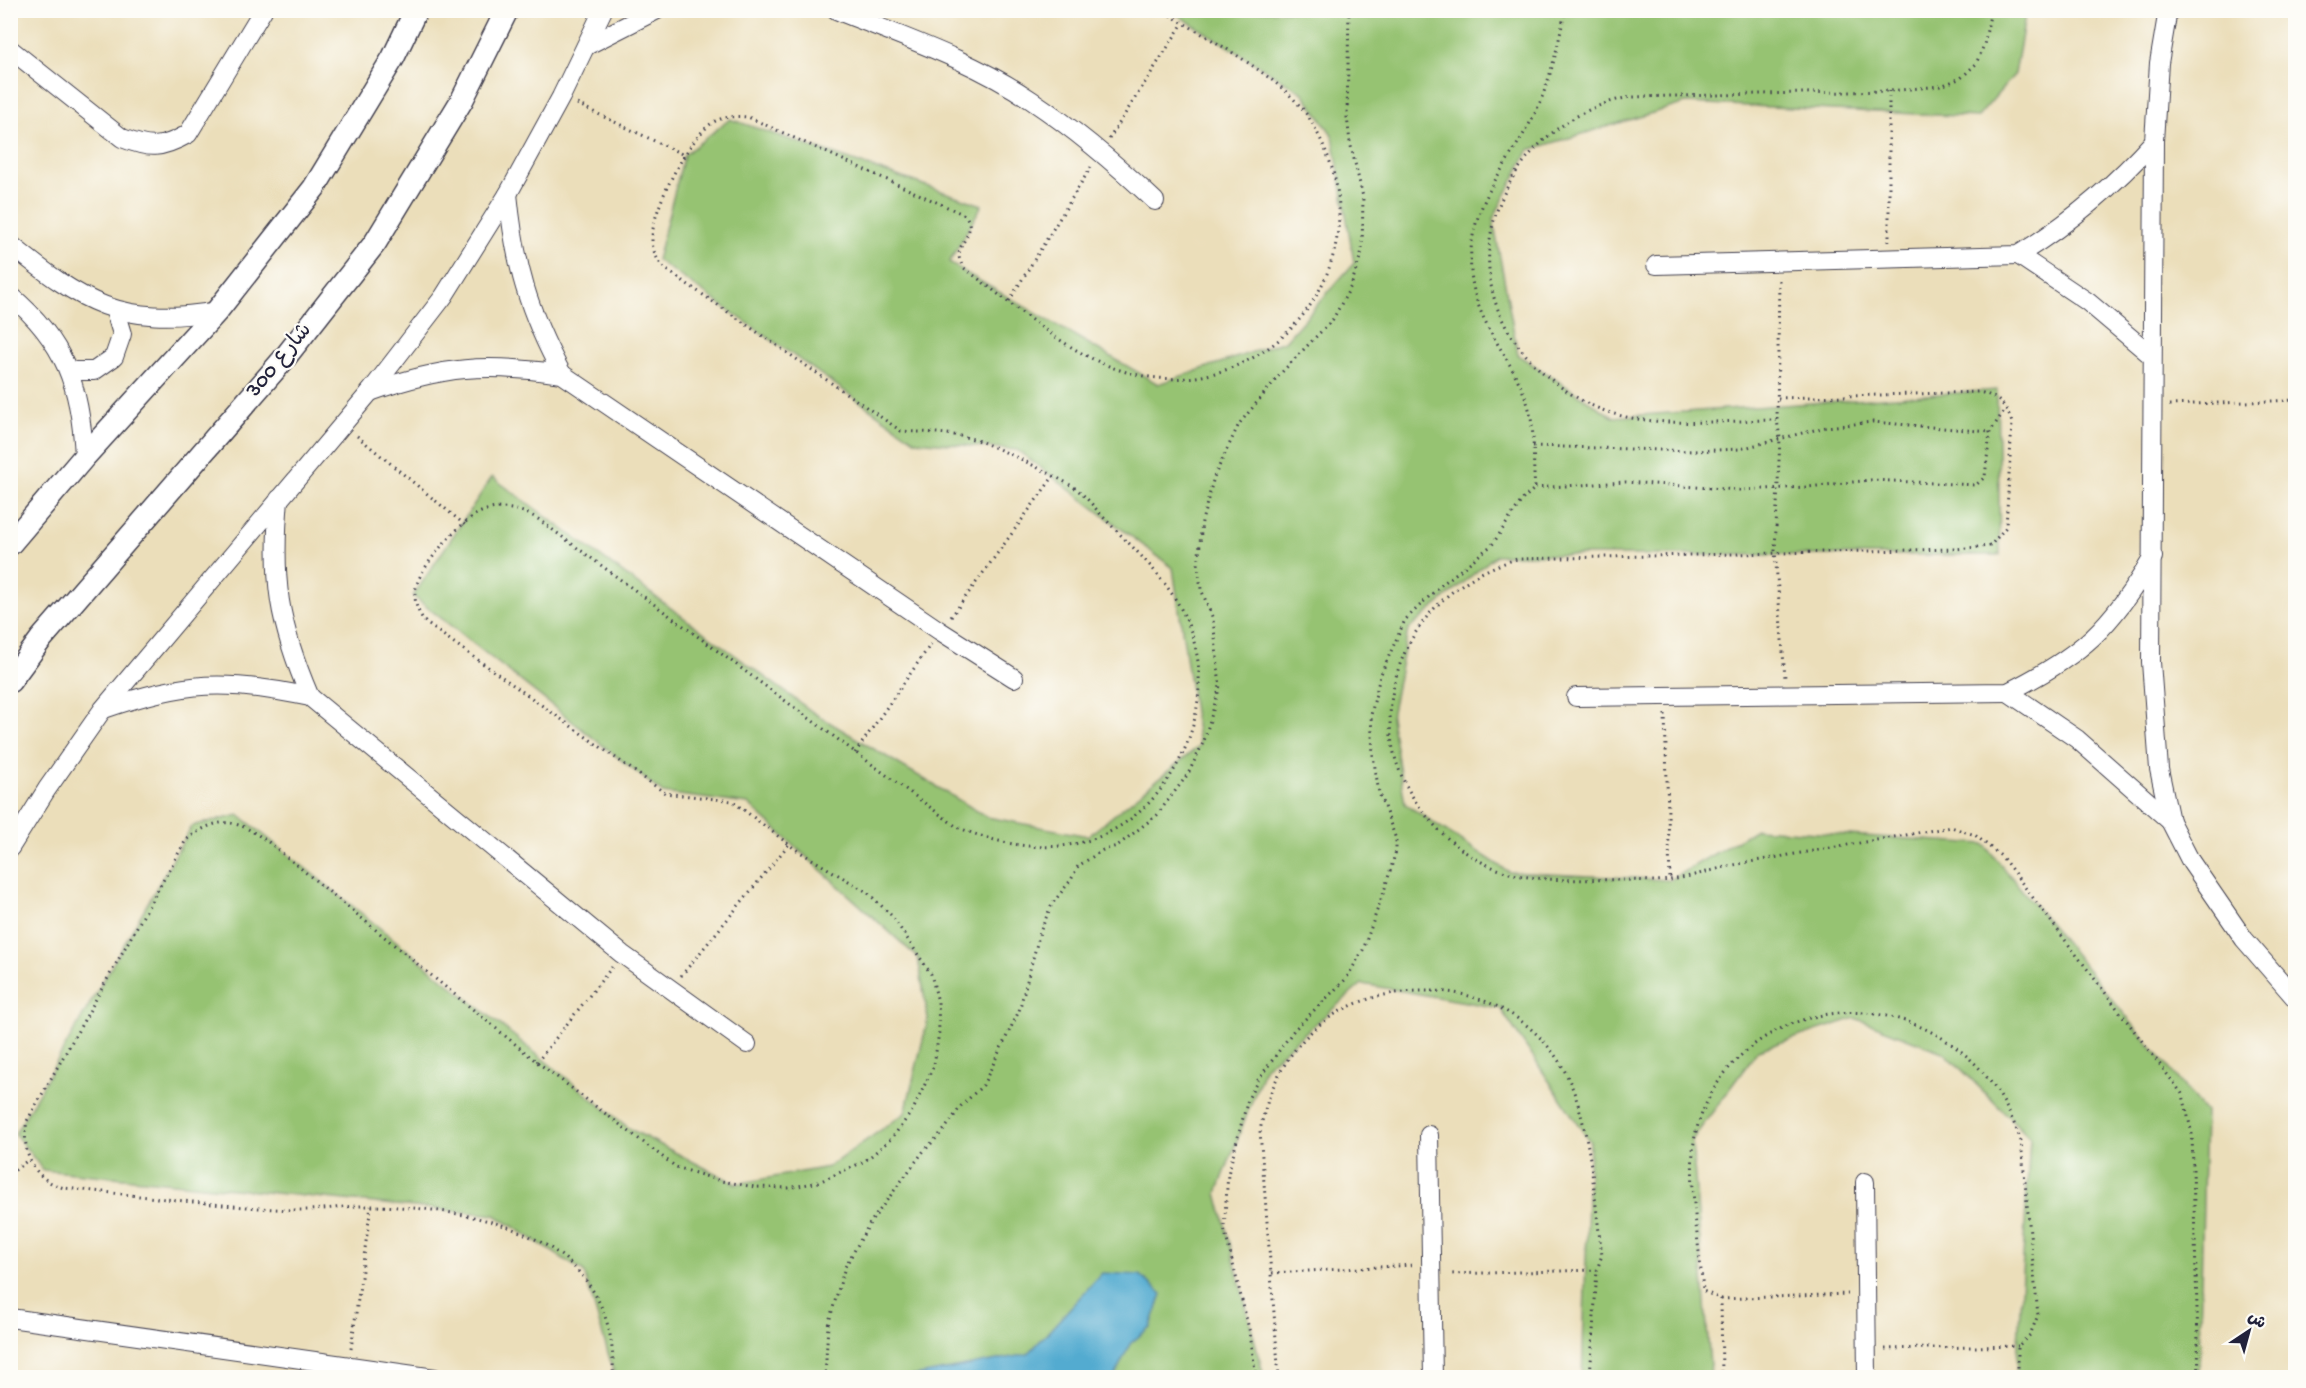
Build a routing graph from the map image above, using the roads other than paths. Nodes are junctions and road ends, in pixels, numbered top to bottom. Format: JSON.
{"nodes":[{"id":1,"x":263,"y":10,"type":"edge"},
{"id":2,"x":416,"y":10,"type":"edge"},
{"id":3,"x":507,"y":10,"type":"edge"},
{"id":4,"x":603,"y":10,"type":"edge"},
{"id":5,"x":657,"y":10,"type":"edge"},
{"id":6,"x":836,"y":10,"type":"edge"},
{"id":7,"x":2168,"y":10,"type":"edge"},
{"id":8,"x":586,"y":46,"type":"junction"},
{"id":9,"x":10,"y":49,"type":"edge"},
{"id":10,"x":2154,"y":141,"type":"junction"},
{"id":11,"x":508,"y":194,"type":"junction"},
{"id":12,"x":1155,"y":201,"type":"dead end"},
{"id":13,"x":10,"y":244,"type":"edge"},
{"id":14,"x":2018,"y":255,"type":"junction"},
{"id":15,"x":1656,"y":265,"type":"dead end"},
{"id":16,"x":10,"y":294,"type":"edge"},
{"id":17,"x":115,"y":311,"type":"junction"},
{"id":18,"x":217,"y":311,"type":"junction"},
{"id":19,"x":2152,"y":356,"type":"junction"},
{"id":20,"x":70,"y":371,"type":"junction"},
{"id":21,"x":562,"y":374,"type":"junction"},
{"id":22,"x":370,"y":392,"type":"junction"},
{"id":23,"x":84,"y":457,"type":"junction"},
{"id":24,"x":279,"y":499,"type":"junction"},
{"id":25,"x":10,"y":544,"type":"edge"},
{"id":26,"x":2153,"y":557,"type":"junction"},
{"id":27,"x":1014,"y":678,"type":"dead end"},
{"id":28,"x":10,"y":681,"type":"edge"},
{"id":29,"x":2008,"y":692,"type":"junction"},
{"id":30,"x":310,"y":697,"type":"junction"},
{"id":31,"x":1576,"y":697,"type":"dead end"},
{"id":32,"x":103,"y":709,"type":"junction"},
{"id":33,"x":2170,"y":821,"type":"junction"},
{"id":34,"x":10,"y":848,"type":"edge"},
{"id":35,"x":2295,"y":972,"type":"edge"},
{"id":36,"x":2276,"y":974,"type":"junction"},
{"id":37,"x":2295,"y":999,"type":"edge"},
{"id":38,"x":747,"y":1044,"type":"dead end"},
{"id":39,"x":1429,"y":1135,"type":"dead end"},
{"id":40,"x":1865,"y":1182,"type":"dead end"},
{"id":41,"x":10,"y":1318,"type":"edge"},
{"id":42,"x":435,"y":1377,"type":"edge"},
{"id":43,"x":1433,"y":1377,"type":"edge"},
{"id":44,"x":1867,"y":1377,"type":"edge"}],
"edges":[{"from":1,"to":9,"type":"street"},
{"from":2,"to":18,"type":"street"},
{"from":3,"to":28,"type":"street","name":"شارع 300"},
{"from":4,"to":8,"type":"street"},
{"from":5,"to":8,"type":"street"},
{"from":6,"to":12,"type":"street"},
{"from":7,"to":10,"type":"street"},
{"from":8,"to":11,"type":"street"},
{"from":10,"to":14,"type":"street"},
{"from":10,"to":19,"type":"street"},
{"from":11,"to":21,"type":"street"},
{"from":11,"to":22,"type":"street"},
{"from":13,"to":17,"type":"street"},
{"from":14,"to":15,"type":"street"},
{"from":14,"to":19,"type":"street"},
{"from":16,"to":20,"type":"street"},
{"from":17,"to":18,"type":"street"},
{"from":17,"to":20,"type":"street"},
{"from":18,"to":23,"type":"street"},
{"from":19,"to":26,"type":"street"},
{"from":20,"to":23,"type":"street"},
{"from":21,"to":22,"type":"street"},
{"from":21,"to":27,"type":"street"},
{"from":22,"to":24,"type":"street"},
{"from":23,"to":25,"type":"street"},
{"from":24,"to":30,"type":"street"},
{"from":24,"to":32,"type":"street"},
{"from":26,"to":29,"type":"street"},
{"from":26,"to":33,"type":"street"},
{"from":29,"to":31,"type":"street"},
{"from":29,"to":33,"type":"street"},
{"from":30,"to":32,"type":"street"},
{"from":30,"to":38,"type":"street"},
{"from":32,"to":34,"type":"street"},
{"from":33,"to":36,"type":"street"},
{"from":35,"to":36,"type":"street"},
{"from":36,"to":37,"type":"street"},
{"from":39,"to":43,"type":"street"},
{"from":40,"to":44,"type":"street"},
{"from":41,"to":42,"type":"street"}]}
